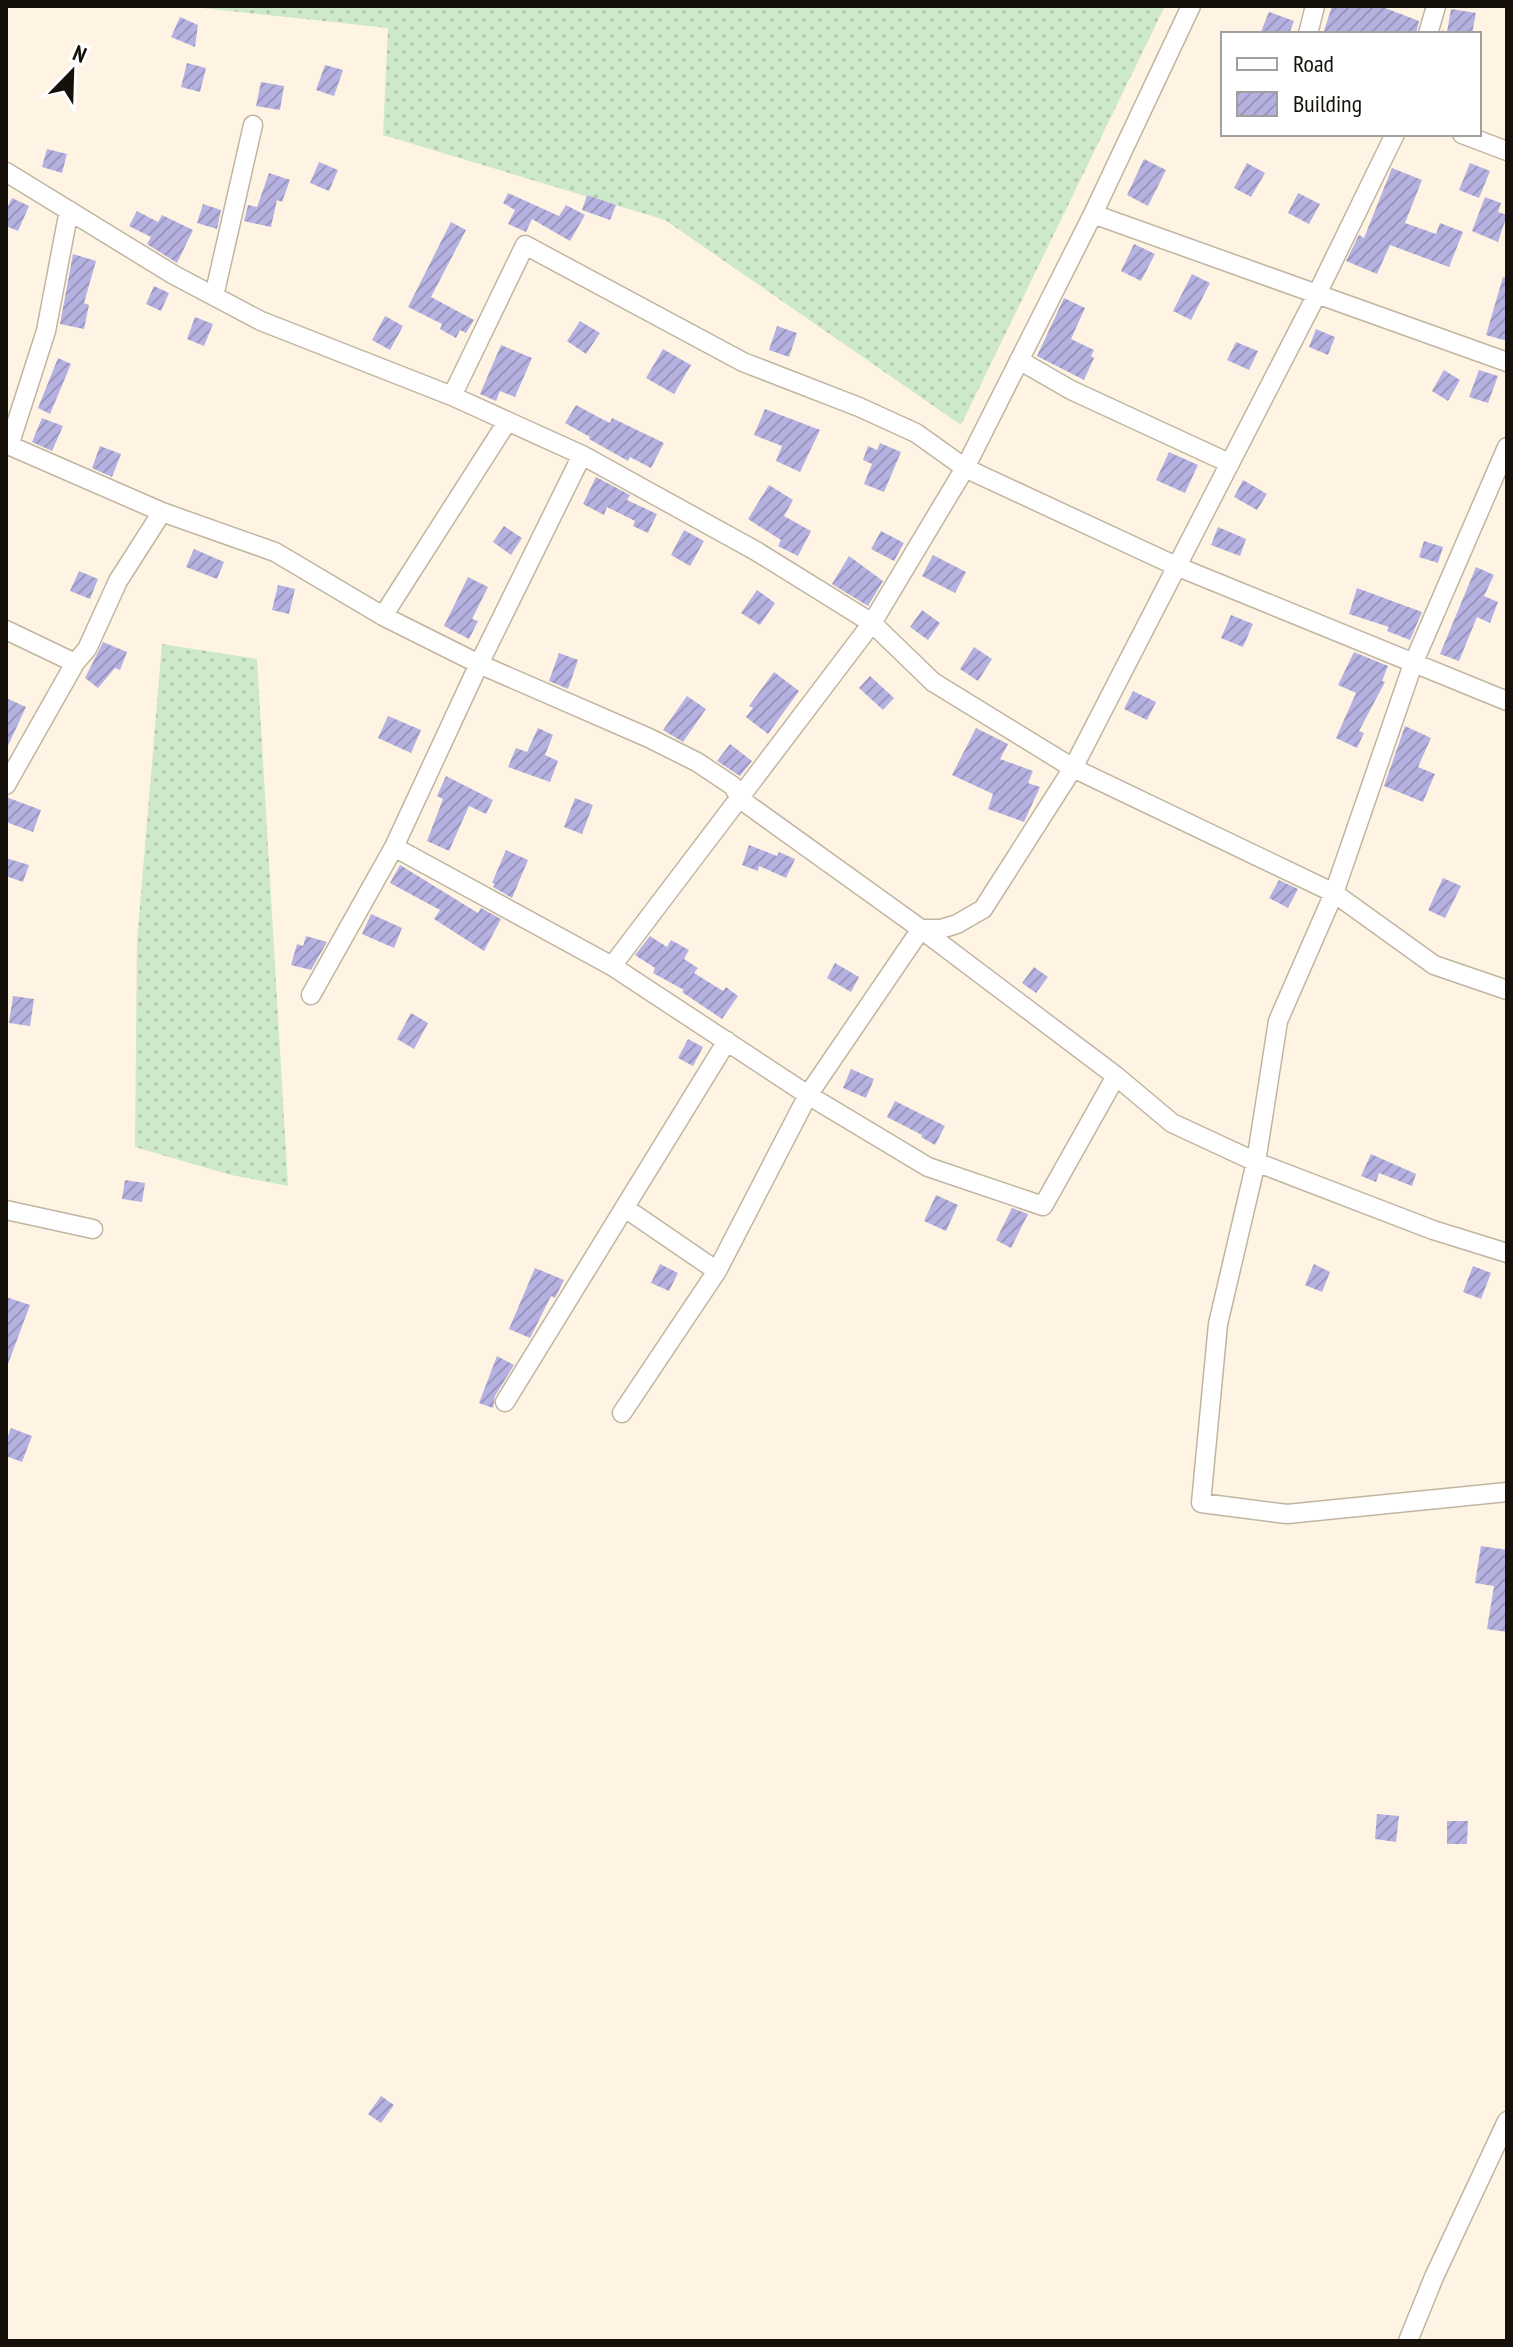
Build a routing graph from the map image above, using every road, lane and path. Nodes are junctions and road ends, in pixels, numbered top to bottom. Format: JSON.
{"nodes":[{"id":1,"x":1191,"y":6,"type":"edge"},
{"id":2,"x":1315,"y":6,"type":"edge"},
{"id":3,"x":1436,"y":6,"type":"edge"},
{"id":4,"x":1308,"y":32,"type":"edge"},
{"id":5,"x":1429,"y":32,"type":"edge"},
{"id":6,"x":253,"y":125,"type":"dead end"},
{"id":7,"x":1394,"y":136,"type":"edge"},
{"id":8,"x":1467,"y":136,"type":"edge"},
{"id":9,"x":1507,"y":151,"type":"edge"},
{"id":10,"x":6,"y":172,"type":"edge"},
{"id":11,"x":69,"y":210,"type":"junction"},
{"id":12,"x":1093,"y":214,"type":"junction"},
{"id":13,"x":1317,"y":294,"type":"junction"},
{"id":14,"x":214,"y":296,"type":"junction"},
{"id":15,"x":1019,"y":360,"type":"junction"},
{"id":16,"x":1507,"y":362,"type":"edge"},
{"id":17,"x":452,"y":396,"type":"junction"},
{"id":18,"x":507,"y":422,"type":"junction"},
{"id":19,"x":8,"y":445,"type":"edge"},
{"id":20,"x":1507,"y":447,"type":"edge"},
{"id":21,"x":582,"y":455,"type":"junction"},
{"id":22,"x":1229,"y":463,"type":"junction"},
{"id":23,"x":965,"y":468,"type":"junction"},
{"id":24,"x":162,"y":512,"type":"junction"},
{"id":25,"x":1176,"y":566,"type":"junction"},
{"id":26,"x":383,"y":616,"type":"junction"},
{"id":27,"x":872,"y":623,"type":"junction"},
{"id":28,"x":6,"y":630,"type":"edge"},
{"id":29,"x":75,"y":663,"type":"junction"},
{"id":30,"x":479,"y":664,"type":"junction"},
{"id":31,"x":1413,"y":664,"type":"junction"},
{"id":32,"x":1507,"y":701,"type":"edge"},
{"id":33,"x":1073,"y":768,"type":"junction"},
{"id":34,"x":6,"y":785,"type":"edge"},
{"id":35,"x":740,"y":799,"type":"junction"},
{"id":36,"x":394,"y":847,"type":"junction"},
{"id":37,"x":1334,"y":893,"type":"junction"},
{"id":38,"x":921,"y":929,"type":"junction"},
{"id":39,"x":612,"y":966,"type":"junction"},
{"id":40,"x":1507,"y":990,"type":"edge"},
{"id":41,"x":311,"y":995,"type":"dead end"},
{"id":42,"x":727,"y":1041,"type":"junction"},
{"id":43,"x":1116,"y":1076,"type":"junction"},
{"id":44,"x":808,"y":1095,"type":"junction"},
{"id":45,"x":1256,"y":1162,"type":"junction"},
{"id":46,"x":625,"y":1208,"type":"junction"},
{"id":47,"x":6,"y":1210,"type":"edge"},
{"id":48,"x":93,"y":1229,"type":"dead end"},
{"id":49,"x":1507,"y":1253,"type":"edge"},
{"id":50,"x":717,"y":1271,"type":"junction"},
{"id":51,"x":505,"y":1402,"type":"dead end"},
{"id":52,"x":622,"y":1413,"type":"dead end"},
{"id":53,"x":1507,"y":1492,"type":"edge"},
{"id":54,"x":1507,"y":2121,"type":"edge"},
{"id":55,"x":1408,"y":2341,"type":"edge"}],
"edges":[{"from":1,"to":12,"type":"street"},
{"from":2,"to":4,"type":"street"},
{"from":3,"to":5,"type":"street"},
{"from":6,"to":14,"type":"street"},
{"from":7,"to":13,"type":"street"},
{"from":8,"to":9,"type":"street"},
{"from":10,"to":11,"type":"street"},
{"from":11,"to":14,"type":"street"},
{"from":11,"to":19,"type":"street"},
{"from":12,"to":13,"type":"street"},
{"from":12,"to":15,"type":"street"},
{"from":13,"to":16,"type":"street"},
{"from":13,"to":22,"type":"street"},
{"from":14,"to":17,"type":"street"},
{"from":15,"to":22,"type":"street"},
{"from":15,"to":23,"type":"street"},
{"from":17,"to":18,"type":"street"},
{"from":17,"to":23,"type":"street"},
{"from":18,"to":21,"type":"street"},
{"from":18,"to":26,"type":"street"},
{"from":19,"to":24,"type":"street"},
{"from":20,"to":31,"type":"street"},
{"from":21,"to":27,"type":"street"},
{"from":21,"to":30,"type":"street"},
{"from":22,"to":25,"type":"street"},
{"from":23,"to":25,"type":"street"},
{"from":23,"to":27,"type":"street"},
{"from":24,"to":26,"type":"street"},
{"from":24,"to":29,"type":"street"},
{"from":25,"to":31,"type":"street"},
{"from":25,"to":33,"type":"street"},
{"from":26,"to":30,"type":"street"},
{"from":27,"to":33,"type":"street"},
{"from":27,"to":35,"type":"street"},
{"from":28,"to":29,"type":"street"},
{"from":29,"to":34,"type":"street"},
{"from":30,"to":35,"type":"street"},
{"from":30,"to":36,"type":"street"},
{"from":31,"to":32,"type":"street"},
{"from":31,"to":37,"type":"street"},
{"from":33,"to":37,"type":"street"},
{"from":33,"to":38,"type":"street"},
{"from":35,"to":38,"type":"street"},
{"from":35,"to":39,"type":"street"},
{"from":36,"to":39,"type":"street"},
{"from":36,"to":41,"type":"street"},
{"from":37,"to":40,"type":"street"},
{"from":37,"to":45,"type":"street"},
{"from":38,"to":43,"type":"street"},
{"from":38,"to":44,"type":"street"},
{"from":39,"to":42,"type":"street"},
{"from":42,"to":44,"type":"street"},
{"from":42,"to":46,"type":"street"},
{"from":43,"to":44,"type":"street"},
{"from":43,"to":45,"type":"street"},
{"from":44,"to":50,"type":"street"},
{"from":45,"to":49,"type":"street"},
{"from":45,"to":53,"type":"street"},
{"from":46,"to":50,"type":"street"},
{"from":46,"to":51,"type":"street"},
{"from":47,"to":48,"type":"street"},
{"from":50,"to":52,"type":"street"},
{"from":54,"to":55,"type":"street"}]}
